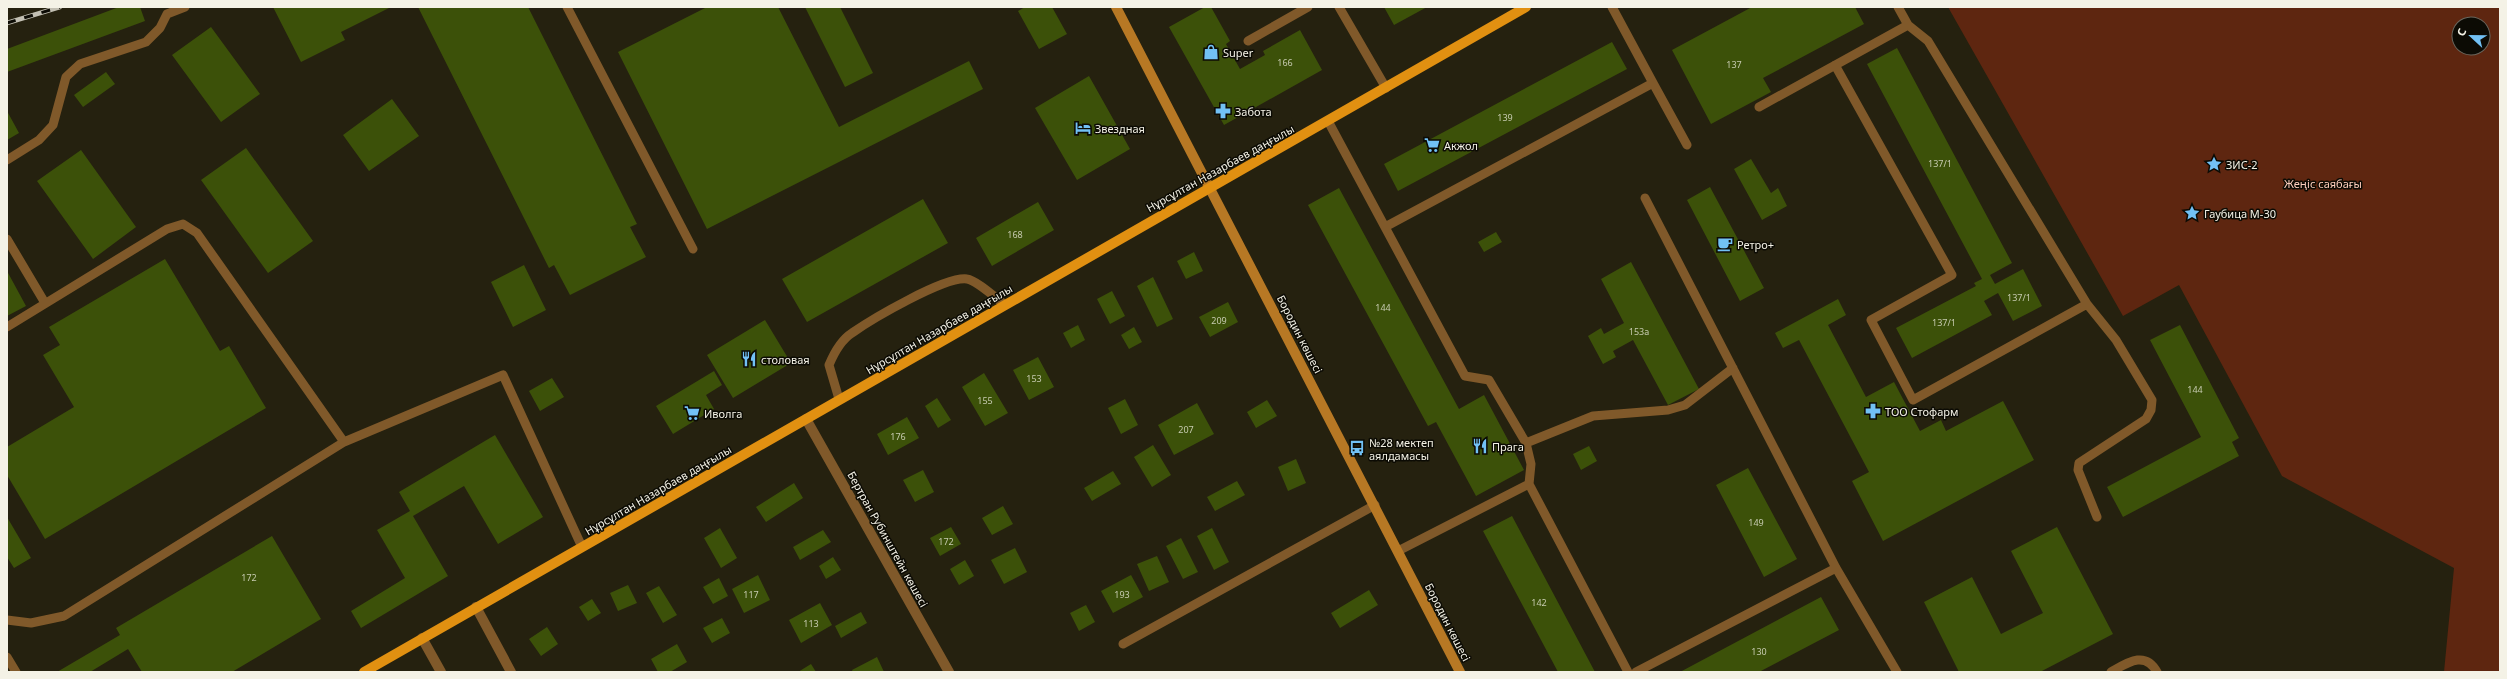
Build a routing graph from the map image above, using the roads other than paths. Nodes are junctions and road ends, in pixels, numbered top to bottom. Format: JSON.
{"nodes":[{"id":1,"x":185,"y":7,"type":"edge"},
{"id":2,"x":567,"y":7,"type":"edge"},
{"id":3,"x":1116,"y":7,"type":"edge"},
{"id":4,"x":1308,"y":7,"type":"edge"},
{"id":5,"x":1338,"y":7,"type":"edge"},
{"id":6,"x":1526,"y":7,"type":"edge"},
{"id":7,"x":1612,"y":7,"type":"edge"},
{"id":8,"x":1898,"y":7,"type":"edge"},
{"id":9,"x":1908,"y":25,"type":"junction"},
{"id":10,"x":1248,"y":41,"type":"dead end"},
{"id":11,"x":1835,"y":65,"type":"junction"},
{"id":12,"x":1653,"y":83,"type":"junction"},
{"id":13,"x":1386,"y":88,"type":"junction"},
{"id":14,"x":1759,"y":107,"type":"dead end"},
{"id":15,"x":1328,"y":121,"type":"junction"},
{"id":16,"x":1687,"y":145,"type":"dead end"},
{"id":17,"x":7,"y":160,"type":"edge"},
{"id":18,"x":1210,"y":187,"type":"junction"},
{"id":19,"x":1645,"y":198,"type":"dead end"},
{"id":20,"x":1385,"y":227,"type":"junction"},
{"id":21,"x":7,"y":239,"type":"edge"},
{"id":22,"x":693,"y":249,"type":"dead end"},
{"id":23,"x":45,"y":303,"type":"junction"},
{"id":24,"x":2087,"y":304,"type":"junction"},
{"id":25,"x":1005,"y":305,"type":"junction"},
{"id":26,"x":7,"y":327,"type":"edge"},
{"id":27,"x":1733,"y":368,"type":"junction"},
{"id":28,"x":839,"y":399,"type":"junction"},
{"id":29,"x":806,"y":418,"type":"junction"},
{"id":30,"x":344,"y":442,"type":"junction"},
{"id":31,"x":1526,"y":443,"type":"junction"},
{"id":32,"x":1529,"y":484,"type":"junction"},
{"id":33,"x":1375,"y":505,"type":"junction"},
{"id":34,"x":2097,"y":517,"type":"dead end"},
{"id":35,"x":582,"y":547,"type":"junction"},
{"id":36,"x":1398,"y":551,"type":"junction"},
{"id":37,"x":1836,"y":568,"type":"junction"},
{"id":38,"x":476,"y":608,"type":"junction"},
{"id":39,"x":7,"y":620,"type":"edge"},
{"id":40,"x":422,"y":638,"type":"junction"},
{"id":41,"x":1123,"y":644,"type":"dead end"},
{"id":42,"x":7,"y":657,"type":"edge"},
{"id":43,"x":16,"y":672,"type":"edge"},
{"id":44,"x":364,"y":672,"type":"edge"},
{"id":45,"x":441,"y":672,"type":"edge"},
{"id":46,"x":511,"y":672,"type":"edge"},
{"id":47,"x":949,"y":672,"type":"edge"},
{"id":48,"x":1460,"y":672,"type":"edge"},
{"id":49,"x":1628,"y":672,"type":"edge"},
{"id":50,"x":1636,"y":672,"type":"edge"},
{"id":51,"x":1896,"y":672,"type":"edge"},
{"id":52,"x":2111,"y":672,"type":"edge"},
{"id":53,"x":2157,"y":672,"type":"edge"}],
"edges":[{"from":1,"to":17,"type":"lane"},
{"from":2,"to":22,"type":"lane"},
{"from":3,"to":18,"type":"street","name":"Бородин көшесі"},
{"from":4,"to":10,"type":"lane"},
{"from":5,"to":13,"type":"lane"},
{"from":6,"to":13,"type":"main road","name":"Нұрсұлтан Назарбаев даңғылы"},
{"from":7,"to":12,"type":"lane"},
{"from":8,"to":9,"type":"lane"},
{"from":9,"to":11,"type":"lane"},
{"from":9,"to":24,"type":"lane"},
{"from":11,"to":14,"type":"lane"},
{"from":11,"to":24,"type":"lane"},
{"from":12,"to":16,"type":"lane"},
{"from":12,"to":20,"type":"lane"},
{"from":13,"to":15,"type":"main road","name":"Нұрсұлтан Назарбаев даңғылы"},
{"from":15,"to":18,"type":"main road","name":"Нұрсұлтан Назарбаев даңғылы"},
{"from":15,"to":20,"type":"lane"},
{"from":18,"to":25,"type":"main road","name":"Нұрсұлтан Назарбаев даңғылы"},
{"from":18,"to":33,"type":"street","name":"Бородин көшесі"},
{"from":19,"to":27,"type":"lane"},
{"from":20,"to":31,"type":"lane"},
{"from":21,"to":23,"type":"lane"},
{"from":23,"to":26,"type":"lane"},
{"from":23,"to":30,"type":"lane"},
{"from":24,"to":34,"type":"lane"},
{"from":25,"to":28,"type":"main road","name":"Нұрсұлтан Назарбаев даңғылы"},
{"from":25,"to":28,"type":"lane"},
{"from":27,"to":31,"type":"lane"},
{"from":27,"to":37,"type":"lane"},
{"from":28,"to":29,"type":"main road","name":"Нұрсұлтан Назарбаев даңғылы"},
{"from":29,"to":35,"type":"main road","name":"Нұрсұлтан Назарбаев даңғылы"},
{"from":29,"to":47,"type":"street","name":"Бертран Рубинштейн көшесі"},
{"from":30,"to":35,"type":"lane"},
{"from":30,"to":39,"type":"lane"},
{"from":31,"to":32,"type":"lane"},
{"from":32,"to":36,"type":"lane"},
{"from":32,"to":49,"type":"lane"},
{"from":33,"to":36,"type":"street","name":"Бородин көшесі"},
{"from":33,"to":41,"type":"lane"},
{"from":35,"to":38,"type":"main road","name":"Нұрсұлтан Назарбаев даңғылы"},
{"from":36,"to":48,"type":"street","name":"Бородин көшесі"},
{"from":37,"to":50,"type":"lane"},
{"from":37,"to":51,"type":"lane"},
{"from":38,"to":40,"type":"main road","name":"Нұрсұлтан Назарбаев даңғылы"},
{"from":38,"to":46,"type":"street"},
{"from":40,"to":44,"type":"main road","name":"Нұрсұлтан Назарбаев даңғылы"},
{"from":40,"to":45,"type":"street"},
{"from":42,"to":43,"type":"lane"},
{"from":52,"to":53,"type":"lane"}]}
